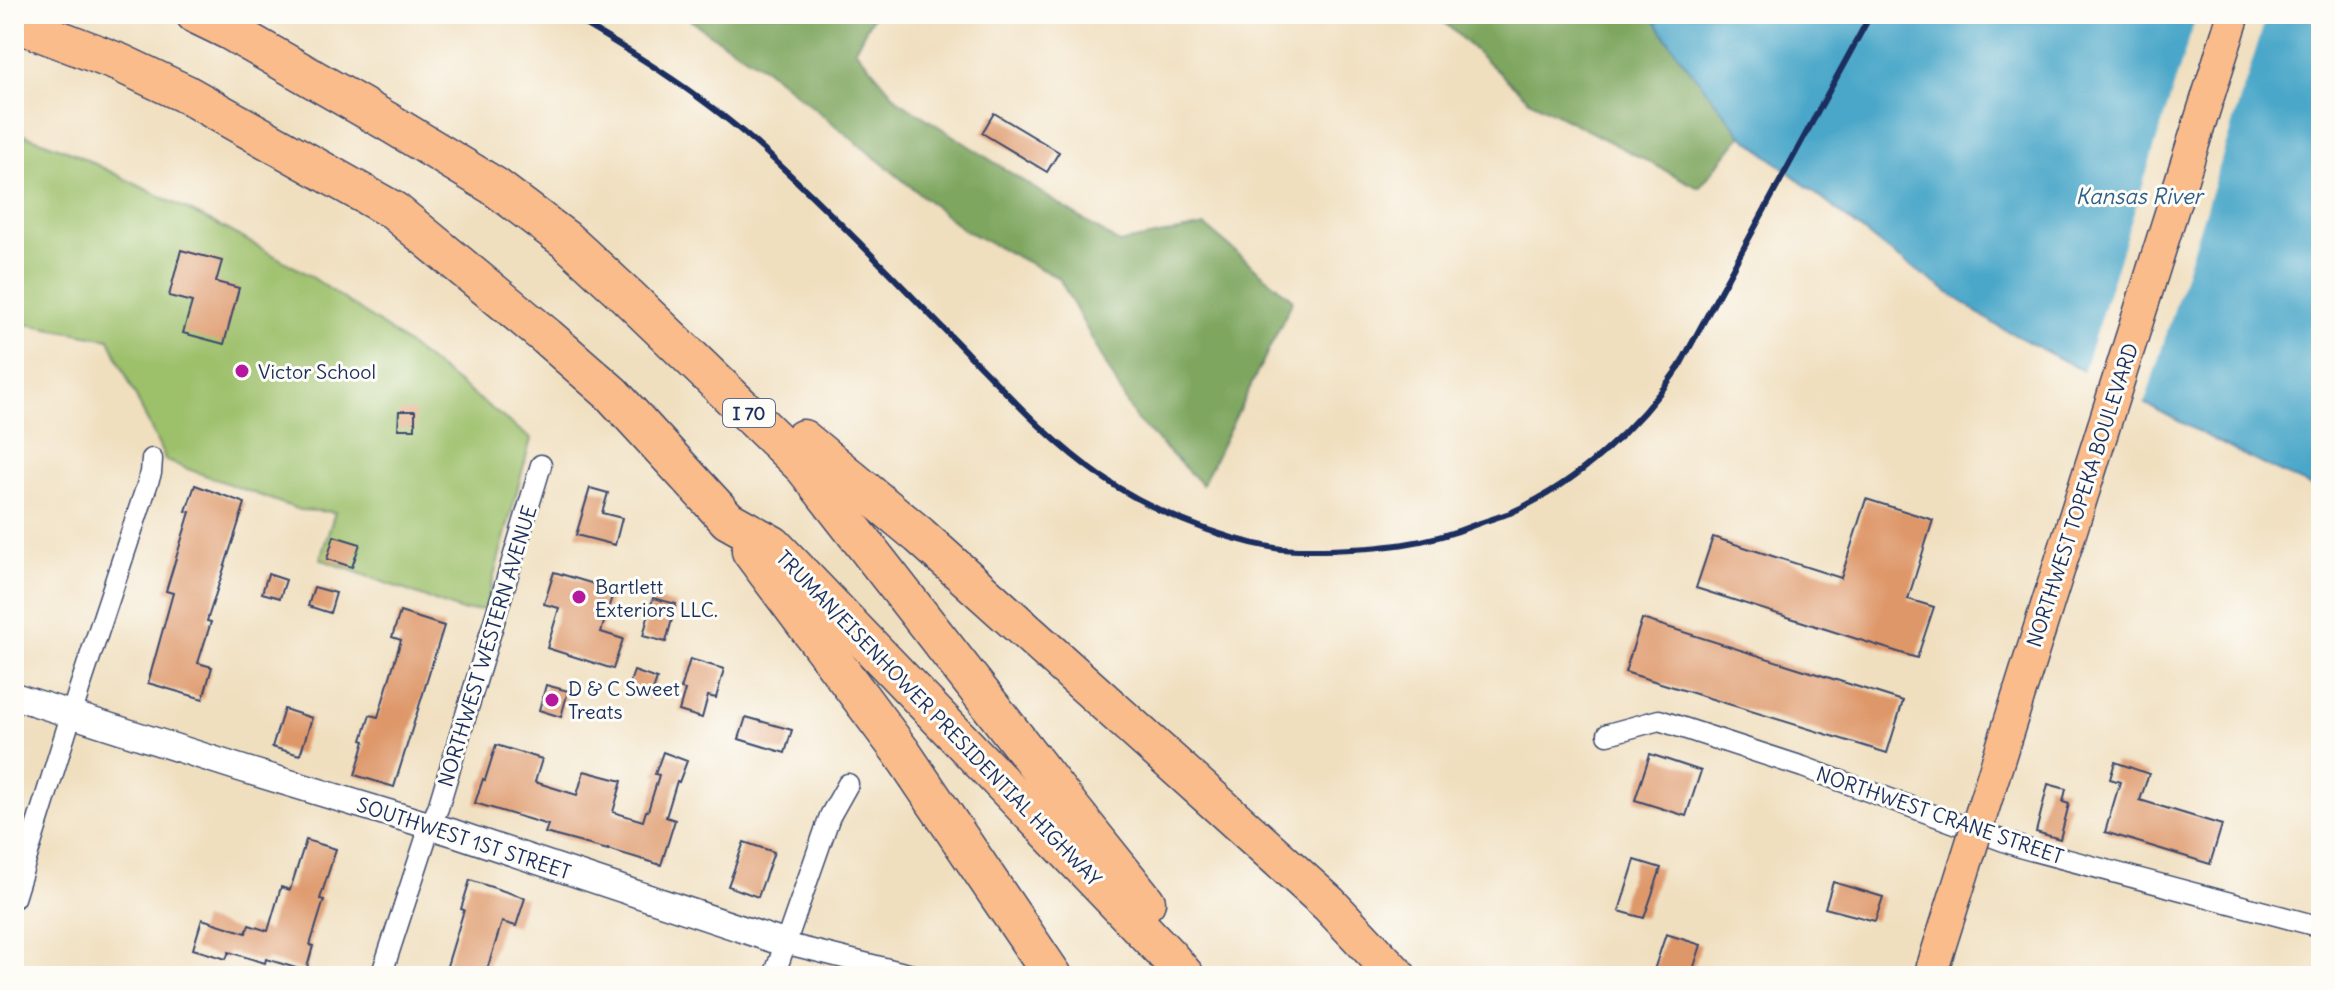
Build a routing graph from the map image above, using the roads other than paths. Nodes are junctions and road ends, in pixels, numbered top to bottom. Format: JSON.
{"nodes":[{"id":1,"x":195,"y":14,"type":"edge"},
{"id":2,"x":2234,"y":14,"type":"edge"},
{"id":3,"x":14,"y":22,"type":"edge"},
{"id":4,"x":627,"y":296,"type":"junction"},
{"id":5,"x":152,"y":459,"type":"dead end"},
{"id":6,"x":541,"y":465,"type":"dead end"},
{"id":7,"x":728,"y":520,"type":"junction"},
{"id":8,"x":14,"y":696,"type":"edge"},
{"id":9,"x":71,"y":714,"type":"junction"},
{"id":10,"x":1608,"y":734,"type":"dead end"},
{"id":11,"x":848,"y":784,"type":"dead end"},
{"id":12,"x":430,"y":826,"type":"junction"},
{"id":13,"x":14,"y":898,"type":"edge"},
{"id":14,"x":2321,"y":927,"type":"edge"},
{"id":15,"x":784,"y":943,"type":"junction"},
{"id":16,"x":1179,"y":960,"type":"edge"},
{"id":17,"x":381,"y":976,"type":"edge"},
{"id":18,"x":774,"y":976,"type":"edge"},
{"id":19,"x":916,"y":976,"type":"edge"},
{"id":20,"x":1053,"y":976,"type":"edge"},
{"id":21,"x":1210,"y":976,"type":"edge"},
{"id":22,"x":1397,"y":976,"type":"edge"},
{"id":23,"x":1930,"y":976,"type":"edge"}],
"edges":[{"from":1,"to":4,"type":"highway","name":"TRUMAN/EISENHOWER PRESIDENTIAL HIGHWAY","number":"I 70"},
{"from":2,"to":23,"type":"main road","name":"NORTHWEST TOPEKA BOULEVARD","bridge":true},
{"from":3,"to":7,"type":"highway","name":"TRUMAN/EISENHOWER PRESIDENTIAL HIGHWAY","number":"I 70"},
{"from":4,"to":16,"type":"highway","name":"TRUMAN/EISENHOWER PRESIDENTIAL HIGHWAY","number":"I 70"},
{"from":4,"to":22,"type":"highway"},
{"from":5,"to":9,"type":"street"},
{"from":6,"to":12,"type":"street","name":"NORTHWEST WESTERN AVENUE"},
{"from":7,"to":16,"type":"highway","name":"TRUMAN/EISENHOWER PRESIDENTIAL HIGHWAY","number":"I 70"},
{"from":7,"to":20,"type":"highway"},
{"from":8,"to":9,"type":"street","name":"SOUTHWEST 1ST STREET"},
{"from":9,"to":12,"type":"street","name":"SOUTHWEST 1ST STREET"},
{"from":9,"to":13,"type":"street"},
{"from":10,"to":14,"type":"street","name":"NORTHWEST CRANE STREET"},
{"from":11,"to":15,"type":"street"},
{"from":12,"to":15,"type":"street","name":"SOUTHWEST 1ST STREET"},
{"from":12,"to":17,"type":"street","name":"NORTHWEST WESTERN AVENUE"},
{"from":15,"to":18,"type":"street"},
{"from":15,"to":19,"type":"street","name":"SOUTHWEST 1ST STREET"},
{"from":16,"to":21,"type":"highway","name":"TRUMAN/EISENHOWER PRESIDENTIAL HIGHWAY","number":"I 70"}]}
